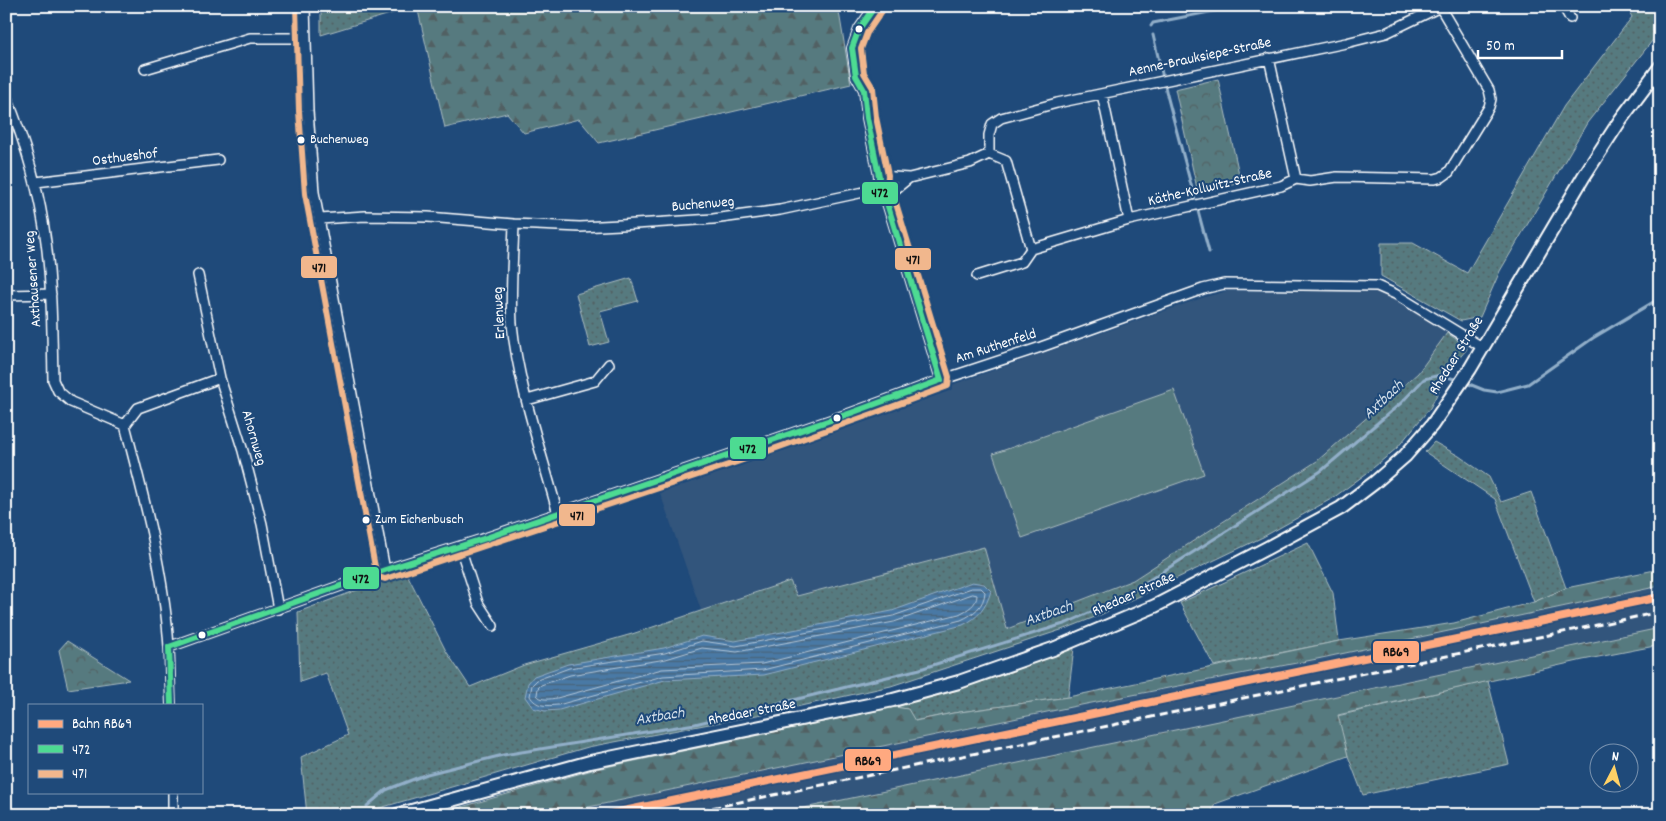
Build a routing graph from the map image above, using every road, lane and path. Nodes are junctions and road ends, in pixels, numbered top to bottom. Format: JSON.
{"nodes":[{"id":1,"x":306,"y":6,"type":"edge"},
{"id":2,"x":875,"y":6,"type":"edge"},
{"id":3,"x":1563,"y":6,"type":"edge"},
{"id":4,"x":1441,"y":7,"type":"edge"},
{"id":5,"x":1570,"y":18,"type":"dead end"},
{"id":6,"x":306,"y":38,"type":"junction"},
{"id":7,"x":1269,"y":58,"type":"junction"},
{"id":8,"x":1660,"y":67,"type":"edge"},
{"id":9,"x":145,"y":69,"type":"dead end"},
{"id":10,"x":1102,"y":94,"type":"junction"},
{"id":11,"x":6,"y":95,"type":"edge"},
{"id":12,"x":989,"y":154,"type":"junction"},
{"id":13,"x":218,"y":160,"type":"dead end"},
{"id":14,"x":879,"y":176,"type":"junction"},
{"id":15,"x":909,"y":178,"type":"junction"},
{"id":16,"x":1296,"y":179,"type":"junction"},
{"id":17,"x":36,"y":182,"type":"junction"},
{"id":18,"x":878,"y":188,"type":"junction"},
{"id":19,"x":885,"y":200,"type":"junction"},
{"id":20,"x":320,"y":219,"type":"junction"},
{"id":21,"x":1129,"y":220,"type":"junction"},
{"id":22,"x":514,"y":224,"type":"junction"},
{"id":23,"x":1031,"y":249,"type":"junction"},
{"id":24,"x":198,"y":275,"type":"dead end"},
{"id":25,"x":977,"y":276,"type":"dead end"},
{"id":26,"x":51,"y":294,"type":"junction"},
{"id":27,"x":6,"y":295,"type":"edge"},
{"id":28,"x":1482,"y":347,"type":"junction"},
{"id":29,"x":609,"y":364,"type":"dead end"},
{"id":30,"x":220,"y":378,"type":"junction"},
{"id":31,"x":941,"y":380,"type":"junction"},
{"id":32,"x":527,"y":400,"type":"junction"},
{"id":33,"x":125,"y":425,"type":"junction"},
{"id":34,"x":558,"y":514,"type":"junction"},
{"id":35,"x":460,"y":546,"type":"junction"},
{"id":36,"x":386,"y":570,"type":"junction"},
{"id":37,"x":278,"y":609,"type":"junction"},
{"id":38,"x":493,"y":626,"type":"dead end"},
{"id":39,"x":169,"y":647,"type":"junction"},
{"id":40,"x":171,"y":704,"type":"edge"},
{"id":41,"x":173,"y":794,"type":"edge"},
{"id":42,"x":174,"y":815,"type":"edge"},
{"id":43,"x":397,"y":815,"type":"edge"}],
"edges":[{"from":1,"to":6,"type":"street"},
{"from":2,"to":14,"type":"street"},
{"from":3,"to":5,"type":"street"},
{"from":4,"to":7,"type":"street","name":"Aenne-Brauksiepe-Straße"},
{"from":4,"to":16,"type":"street","name":"Käthe-Kollwitz-Straße"},
{"from":6,"to":9,"type":"street"},
{"from":6,"to":20,"type":"street"},
{"from":7,"to":10,"type":"street","name":"Aenne-Brauksiepe-Straße"},
{"from":7,"to":16,"type":"street","name":"Käthe-Kollwitz-Straße"},
{"from":8,"to":28,"type":"street","name":"Rhedaer Straße"},
{"from":10,"to":12,"type":"street","name":"Aenne-Brauksiepe-Straße"},
{"from":10,"to":21,"type":"street"},
{"from":11,"to":17,"type":"street","name":"Axthausener Weg"},
{"from":12,"to":15,"type":"street"},
{"from":12,"to":23,"type":"street"},
{"from":13,"to":17,"type":"street","name":"Osthueshof"},
{"from":14,"to":15,"type":"street"},
{"from":14,"to":18,"type":"street"},
{"from":15,"to":19,"type":"street"},
{"from":16,"to":21,"type":"street","name":"Käthe-Kollwitz-Straße"},
{"from":17,"to":26,"type":"street","name":"Axthausener Weg"},
{"from":18,"to":19,"type":"street"},
{"from":18,"to":22,"type":"street","name":"Buchenweg"},
{"from":19,"to":31,"type":"street"},
{"from":20,"to":22,"type":"street","name":"Buchenweg"},
{"from":20,"to":36,"type":"street"},
{"from":21,"to":23,"type":"street","name":"Käthe-Kollwitz-Straße"},
{"from":22,"to":32,"type":"street","name":"Erlenweg"},
{"from":23,"to":25,"type":"street"},
{"from":24,"to":30,"type":"street","name":"Ahornweg"},
{"from":26,"to":27,"type":"street"},
{"from":26,"to":33,"type":"street","name":"Axthausener Weg"},
{"from":28,"to":31,"type":"street","name":"Am Ruthenfeld"},
{"from":28,"to":43,"type":"street","name":"Rhedaer Straße"},
{"from":29,"to":32,"type":"street"},
{"from":30,"to":33,"type":"street"},
{"from":30,"to":37,"type":"street","name":"Ahornweg"},
{"from":31,"to":34,"type":"street","name":"Am Ruthenfeld"},
{"from":32,"to":34,"type":"street","name":"Erlenweg"},
{"from":33,"to":39,"type":"street"},
{"from":34,"to":35,"type":"street","name":"Am Ruthenfeld"},
{"from":35,"to":36,"type":"street","name":"Am Ruthenfeld"},
{"from":35,"to":38,"type":"street"},
{"from":36,"to":37,"type":"street","name":"Am Ruthenfeld"},
{"from":37,"to":39,"type":"street","name":"Am Ruthenfeld"},
{"from":39,"to":40,"type":"street"},
{"from":41,"to":42,"type":"street"}]}
